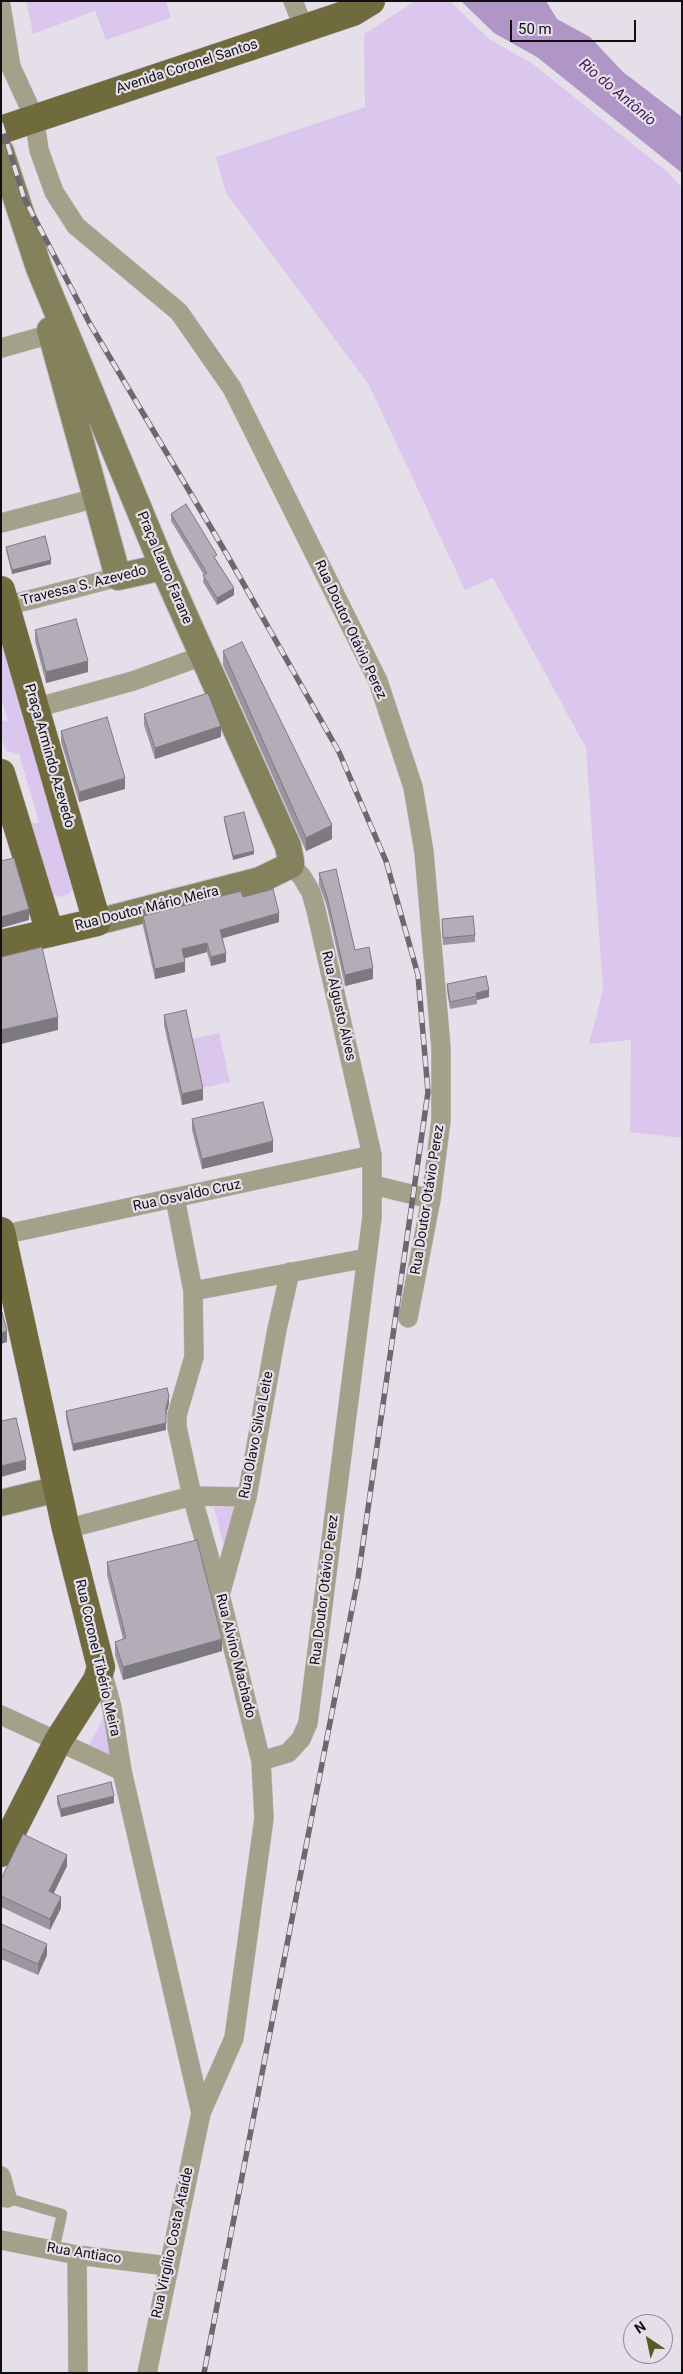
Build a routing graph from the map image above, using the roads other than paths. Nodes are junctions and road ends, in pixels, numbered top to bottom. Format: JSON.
{"nodes":[{"id":1,"x":293,"y":1,"type":"edge"},
{"id":2,"x":1,"y":6,"type":"edge"},
{"id":3,"x":362,"y":6,"type":"edge"},
{"id":4,"x":304,"y":28,"type":"junction"},
{"id":5,"x":34,"y":117,"type":"junction"},
{"id":6,"x":1,"y":130,"type":"edge"},
{"id":7,"x":1,"y":152,"type":"edge"},
{"id":8,"x":39,"y":268,"type":"junction"},
{"id":9,"x":51,"y":334,"type":"junction"},
{"id":10,"x":1,"y":348,"type":"edge"},
{"id":11,"x":96,"y":498,"type":"junction"},
{"id":12,"x":1,"y":523,"type":"edge"},
{"id":13,"x":163,"y":567,"type":"junction"},
{"id":14,"x":118,"y":577,"type":"junction"},
{"id":15,"x":4,"y":598,"type":"edge"},
{"id":16,"x":202,"y":656,"type":"junction"},
{"id":17,"x":35,"y":708,"type":"junction"},
{"id":18,"x":1,"y":773,"type":"edge"},
{"id":19,"x":291,"y":865,"type":"junction"},
{"id":20,"x":97,"y":922,"type":"junction"},
{"id":21,"x":50,"y":933,"type":"junction"},
{"id":22,"x":1,"y":944,"type":"edge"},
{"id":23,"x":372,"y":1155,"type":"junction"},
{"id":24,"x":373,"y":1185,"type":"junction"},
{"id":25,"x":175,"y":1198,"type":"junction"},
{"id":26,"x":431,"y":1199,"type":"junction"},
{"id":27,"x":2,"y":1233,"type":"edge"},
{"id":28,"x":367,"y":1258,"type":"junction"},
{"id":29,"x":290,"y":1272,"type":"junction"},
{"id":30,"x":193,"y":1291,"type":"junction"},
{"id":31,"x":408,"y":1318,"type":"dead end"},
{"id":32,"x":58,"y":1489,"type":"junction"},
{"id":33,"x":192,"y":1496,"type":"junction"},
{"id":34,"x":247,"y":1496,"type":"junction"},
{"id":35,"x":1,"y":1503,"type":"edge"},
{"id":36,"x":66,"y":1529,"type":"junction"},
{"id":37,"x":220,"y":1596,"type":"junction"},
{"id":38,"x":101,"y":1667,"type":"junction"},
{"id":39,"x":1,"y":1715,"type":"edge"},
{"id":40,"x":58,"y":1741,"type":"junction"},
{"id":41,"x":261,"y":1761,"type":"junction"},
{"id":42,"x":122,"y":1771,"type":"junction"},
{"id":43,"x":1,"y":1853,"type":"edge"},
{"id":44,"x":201,"y":2113,"type":"junction"},
{"id":45,"x":1,"y":2176,"type":"edge"},
{"id":46,"x":4,"y":2198,"type":"edge"},
{"id":47,"x":1,"y":2240,"type":"edge"},
{"id":48,"x":54,"y":2250,"type":"junction"},
{"id":49,"x":77,"y":2255,"type":"junction"},
{"id":50,"x":168,"y":2266,"type":"junction"},
{"id":51,"x":78,"y":2373,"type":"edge"},
{"id":52,"x":147,"y":2373,"type":"edge"}],
"edges":[{"from":1,"to":4,"type":"street"},
{"from":2,"to":5,"type":"street","name":"Rua Doutor Otávio Perez"},
{"from":3,"to":4,"type":"main road","name":"Avenida Coronel Santos"},
{"from":4,"to":5,"type":"main road","name":"Avenida Coronel Santos"},
{"from":5,"to":6,"type":"main road","name":"Avenida Coronel Santos"},
{"from":5,"to":26,"type":"street","name":"Rua Doutor Otávio Perez"},
{"from":7,"to":8,"type":"main road","name":"Praça Lauro Farane"},
{"from":8,"to":9,"type":"main road","name":"Praça Lauro Farane"},
{"from":8,"to":13,"type":"main road","name":"Praça Lauro Farane"},
{"from":9,"to":10,"type":"street"},
{"from":9,"to":11,"type":"main road","name":"Praça Lauro Farane"},
{"from":11,"to":12,"type":"street"},
{"from":11,"to":14,"type":"main road","name":"Praça Lauro Farane"},
{"from":13,"to":14,"type":"main road","name":"Travessa S. Azevedo"},
{"from":13,"to":16,"type":"main road","name":"Praça Lauro Farane"},
{"from":14,"to":15,"type":"street","name":"Travessa S. Azevedo"},
{"from":15,"to":17,"type":"main road","name":"Praça Armindo Azevedo"},
{"from":16,"to":17,"type":"street"},
{"from":16,"to":19,"type":"main road","name":"Praça Lauro Farane"},
{"from":17,"to":20,"type":"main road","name":"Praça Armindo Azevedo"},
{"from":18,"to":21,"type":"main road"},
{"from":19,"to":20,"type":"main road","name":"Rua Doutor Mário Meira"},
{"from":19,"to":23,"type":"street","name":"Rua Algusto Alves"},
{"from":20,"to":21,"type":"main road","name":"Rua Doutor Mário Meira"},
{"from":21,"to":22,"type":"main road","name":"Rua Doutor Mário Meira"},
{"from":23,"to":24,"type":"street","name":"Rua Doutor Otávio Perez"},
{"from":23,"to":25,"type":"street","name":"Rua Osvaldo Cruz"},
{"from":24,"to":26,"type":"street"},
{"from":24,"to":28,"type":"street","name":"Rua Doutor Otávio Perez"},
{"from":25,"to":27,"type":"street","name":"Rua Osvaldo Cruz"},
{"from":25,"to":30,"type":"street","name":"Rua Alvino Machado"},
{"from":26,"to":31,"type":"street","name":"Rua Doutor Otávio Perez"},
{"from":27,"to":32,"type":"main road","name":"Rua Coronel Tibério Meira"},
{"from":28,"to":29,"type":"street"},
{"from":28,"to":41,"type":"street","name":"Rua Doutor Otávio Perez"},
{"from":29,"to":30,"type":"street"},
{"from":29,"to":34,"type":"street","name":"Rua Olavo Silva Leite"},
{"from":30,"to":33,"type":"street","name":"Rua Alvino Machado"},
{"from":32,"to":35,"type":"main road"},
{"from":32,"to":36,"type":"main road","name":"Rua Coronel Tibério Meira"},
{"from":33,"to":34,"type":"street"},
{"from":33,"to":36,"type":"street"},
{"from":33,"to":37,"type":"street","name":"Rua Alvino Machado"},
{"from":34,"to":37,"type":"street","name":"Rua Olavo Silva Leite"},
{"from":36,"to":38,"type":"main road","name":"Rua Coronel Tibério Meira"},
{"from":37,"to":41,"type":"street","name":"Rua Alvino Machado"},
{"from":38,"to":40,"type":"main road"},
{"from":38,"to":42,"type":"street","name":"Rua Coronel Tibério Meira"},
{"from":39,"to":40,"type":"street"},
{"from":40,"to":42,"type":"street"},
{"from":40,"to":43,"type":"main road"},
{"from":41,"to":44,"type":"street","name":"Rua Alvino Machado"},
{"from":42,"to":44,"type":"street","name":"Rua Coronel Tibério Meira"},
{"from":44,"to":50,"type":"street","name":"Rua Virgílio Costa Ataíde"},
{"from":45,"to":46,"type":"street"},
{"from":46,"to":48,"type":"lane"},
{"from":47,"to":48,"type":"street","name":"Rua Antiaco"},
{"from":48,"to":49,"type":"street","name":"Rua Antiaco"},
{"from":49,"to":50,"type":"street","name":"Rua Antiaco"},
{"from":49,"to":51,"type":"street"},
{"from":50,"to":52,"type":"street","name":"Rua Virgílio Costa Ataíde"}]}
